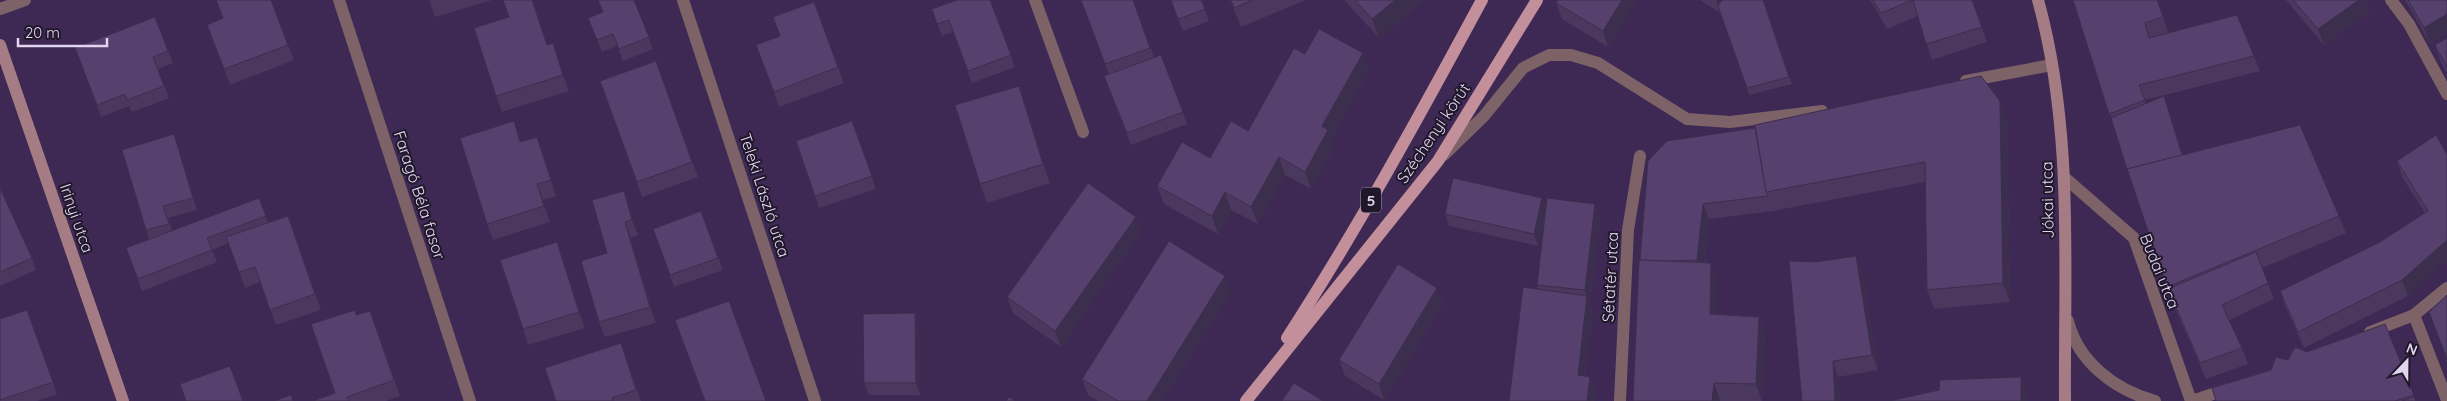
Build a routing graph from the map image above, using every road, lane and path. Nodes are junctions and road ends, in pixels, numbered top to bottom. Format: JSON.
{"nodes":[{"id":1,"x":25,"y":0,"type":"edge"},
{"id":2,"x":339,"y":0,"type":"edge"},
{"id":3,"x":683,"y":0,"type":"edge"},
{"id":4,"x":1035,"y":0,"type":"edge"},
{"id":5,"x":1482,"y":0,"type":"edge"},
{"id":6,"x":1537,"y":0,"type":"edge"},
{"id":7,"x":2038,"y":0,"type":"edge"},
{"id":8,"x":2391,"y":0,"type":"edge"},
{"id":9,"x":0,"y":8,"type":"edge"},
{"id":10,"x":0,"y":45,"type":"edge"},
{"id":11,"x":2052,"y":65,"type":"junction"},
{"id":12,"x":1950,"y":84,"type":"edge"},
{"id":13,"x":2447,"y":94,"type":"edge"},
{"id":14,"x":1836,"y":109,"type":"edge"},
{"id":15,"x":1083,"y":132,"type":"dead end"},
{"id":16,"x":1640,"y":156,"type":"dead end"},
{"id":17,"x":1438,"y":161,"type":"junction"},
{"id":18,"x":2064,"y":177,"type":"junction"},
{"id":19,"x":2447,"y":288,"type":"edge"},
{"id":20,"x":2065,"y":310,"type":"junction"},
{"id":21,"x":2414,"y":315,"type":"junction"},
{"id":22,"x":2359,"y":337,"type":"edge"},
{"id":23,"x":2238,"y":385,"type":"edge"},
{"id":24,"x":1248,"y":397,"type":"edge"},
{"id":25,"x":2447,"y":400,"type":"edge"},
{"id":26,"x":123,"y":401,"type":"edge"},
{"id":27,"x":470,"y":401,"type":"edge"},
{"id":28,"x":815,"y":401,"type":"edge"},
{"id":29,"x":1620,"y":401,"type":"edge"},
{"id":30,"x":2065,"y":401,"type":"edge"},
{"id":31,"x":2155,"y":401,"type":"edge"},
{"id":32,"x":2192,"y":401,"type":"edge"}],
"edges":[{"from":1,"to":9,"type":"street"},
{"from":2,"to":27,"type":"street","name":"Faragó Béla fasor"},
{"from":3,"to":28,"type":"street","name":"Teleki László utca"},
{"from":4,"to":15,"type":"street"},
{"from":5,"to":24,"type":"main road","name":"Széchenyi körút","number":"5"},
{"from":6,"to":17,"type":"main road","name":"Széchenyi körút","number":"5"},
{"from":7,"to":11,"type":"street","name":"Jókai utca"},
{"from":8,"to":13,"type":"street"},
{"from":10,"to":26,"type":"street","name":"Irinyi utca"},
{"from":11,"to":12,"type":"street"},
{"from":11,"to":18,"type":"street","name":"Jókai utca"},
{"from":14,"to":17,"type":"street"},
{"from":16,"to":29,"type":"street","name":"Sétatér utca"},
{"from":17,"to":24,"type":"main road","name":"Széchenyi körút","number":"5"},
{"from":18,"to":20,"type":"street","name":"Jókai utca"},
{"from":18,"to":32,"type":"street","name":"Budai utca"},
{"from":19,"to":21,"type":"street"},
{"from":20,"to":30,"type":"street","name":"Jókai utca"},
{"from":20,"to":31,"type":"street"},
{"from":21,"to":22,"type":"street"},
{"from":21,"to":25,"type":"street"},
{"from":23,"to":32,"type":"street"}]}
